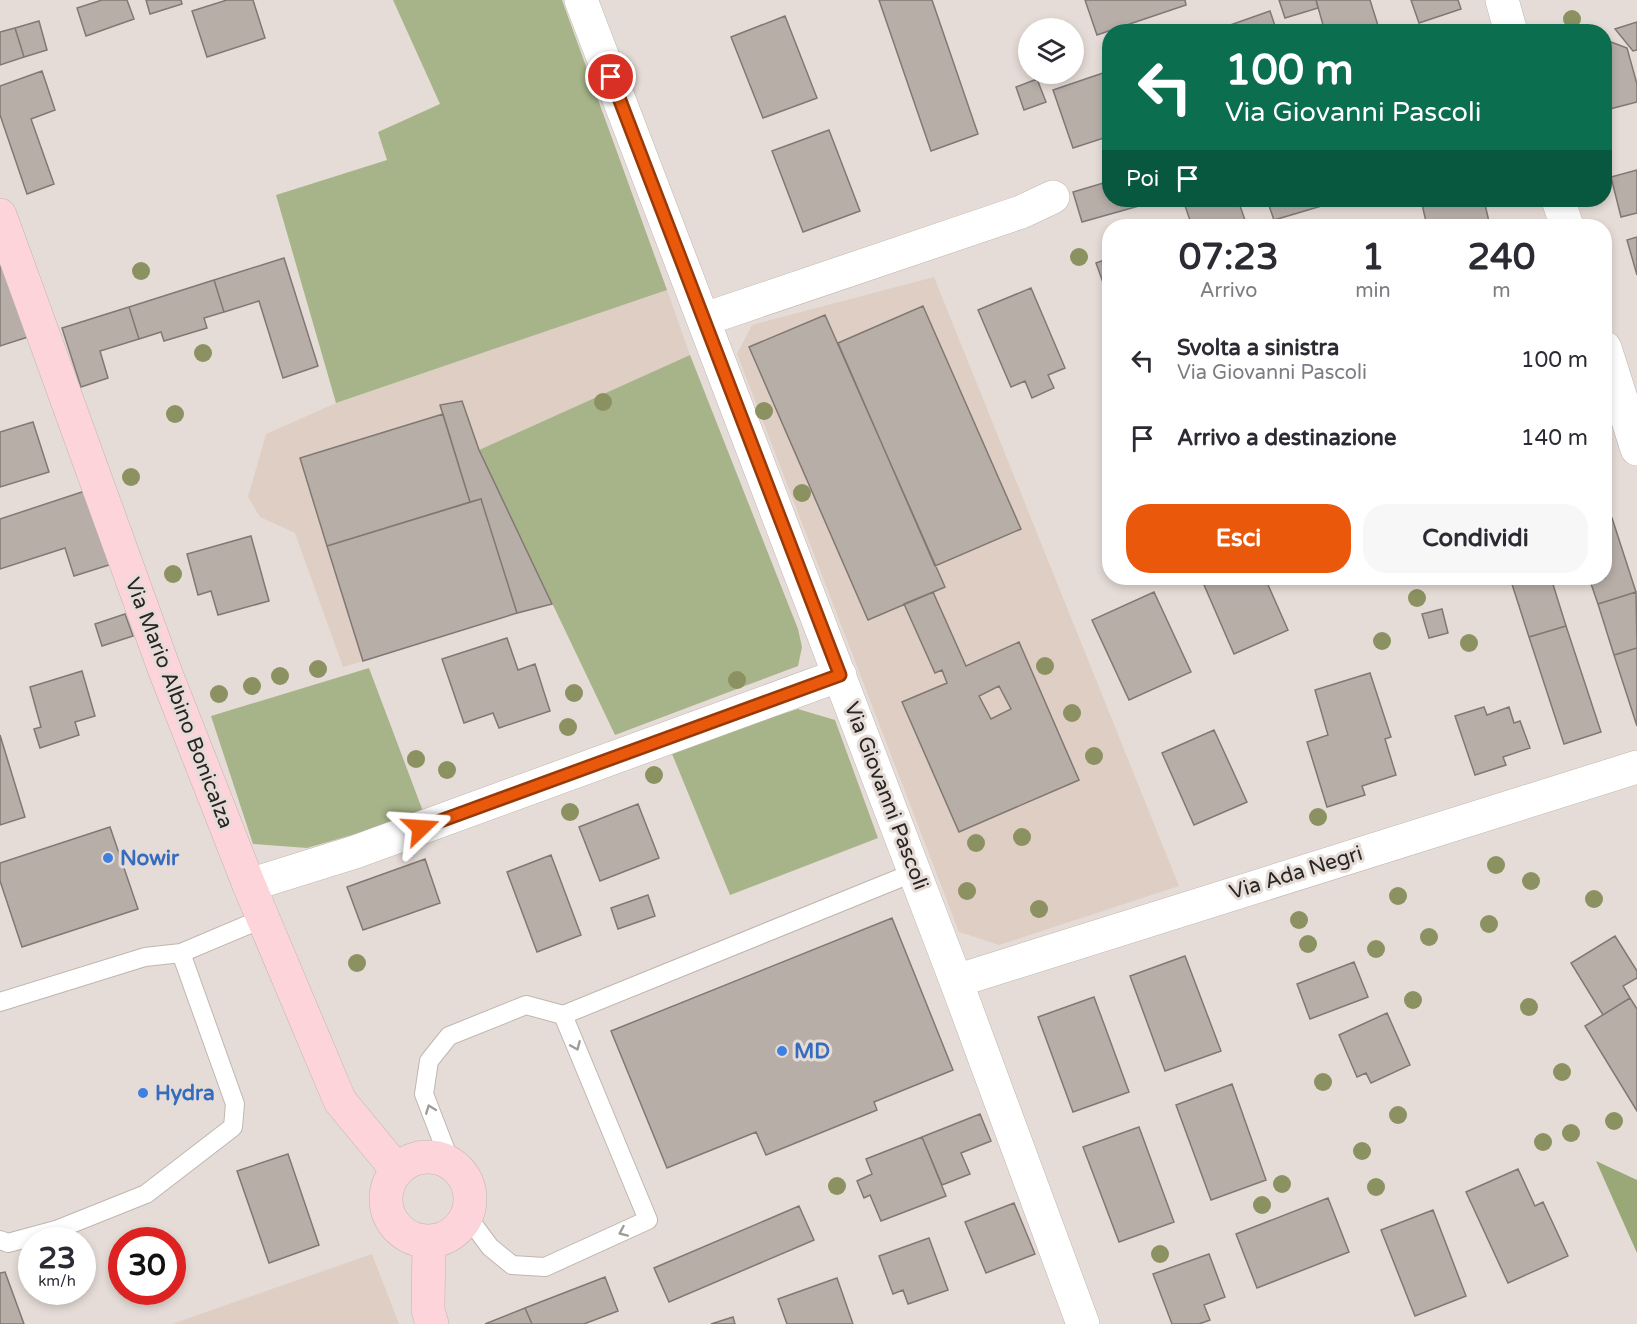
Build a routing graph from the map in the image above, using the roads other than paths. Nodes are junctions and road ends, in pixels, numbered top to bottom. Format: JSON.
{"nodes":[{"id":1,"x":582,"y":0,"type":"edge"},
{"id":2,"x":1053,"y":197,"type":"dead end"},
{"id":3,"x":0,"y":215,"type":"edge"},
{"id":4,"x":705,"y":319,"type":"junction"},
{"id":5,"x":1612,"y":370,"type":"edge"},
{"id":6,"x":1637,"y":449,"type":"edge"},
{"id":7,"x":840,"y":675,"type":"junction"},
{"id":8,"x":1637,"y":767,"type":"edge"},
{"id":9,"x":915,"y":872,"type":"junction"},
{"id":10,"x":249,"y":885,"type":"junction"},
{"id":11,"x":264,"y":918,"type":"junction"},
{"id":12,"x":181,"y":953,"type":"junction"},
{"id":13,"x":956,"y":981,"type":"junction"},
{"id":14,"x":0,"y":1002,"type":"edge"},
{"id":15,"x":563,"y":1015,"type":"junction"},
{"id":16,"x":451,"y":1164,"type":"junction"},
{"id":17,"x":397,"y":1170,"type":"junction"},
{"id":18,"x":467,"y":1216,"type":"junction"},
{"id":19,"x":0,"y":1240,"type":"edge"},
{"id":20,"x":429,"y":1240,"type":"junction"},
{"id":21,"x":432,"y":1324,"type":"edge"},
{"id":22,"x":1083,"y":1324,"type":"edge"}],
"edges":[{"from":1,"to":4,"type":"street","name":"Via Giovanni Pascoli"},
{"from":2,"to":4,"type":"street"},
{"from":3,"to":10,"type":"main road","name":"Via Mario Albino Bonicalza"},
{"from":4,"to":7,"type":"street","name":"Via Giovanni Pascoli"},
{"from":5,"to":6,"type":"street"},
{"from":7,"to":9,"type":"street","name":"Via Giovanni Pascoli"},
{"from":7,"to":10,"type":"street"},
{"from":8,"to":13,"type":"street","name":"Via Ada Negri"},
{"from":9,"to":13,"type":"street","name":"Via Giovanni Pascoli"},
{"from":9,"to":15,"type":"lane"},
{"from":10,"to":11,"type":"main road","name":"Via Mario Albino Bonicalza"},
{"from":11,"to":12,"type":"lane"},
{"from":11,"to":17,"type":"main road","name":"Via Mario Albino Bonicalza"},
{"from":12,"to":14,"type":"lane"},
{"from":12,"to":19,"type":"lane"},
{"from":13,"to":22,"type":"street","name":"Via Giovanni Pascoli"},
{"from":16,"to":15,"type":"lane","one_way":true},
{"from":15,"to":18,"type":"lane","one_way":true},
{"from":16,"to":17,"type":"main road"},
{"from":16,"to":18,"type":"main road"},
{"from":17,"to":20,"type":"main road"},
{"from":18,"to":20,"type":"main road"},
{"from":20,"to":21,"type":"main road"}]}
